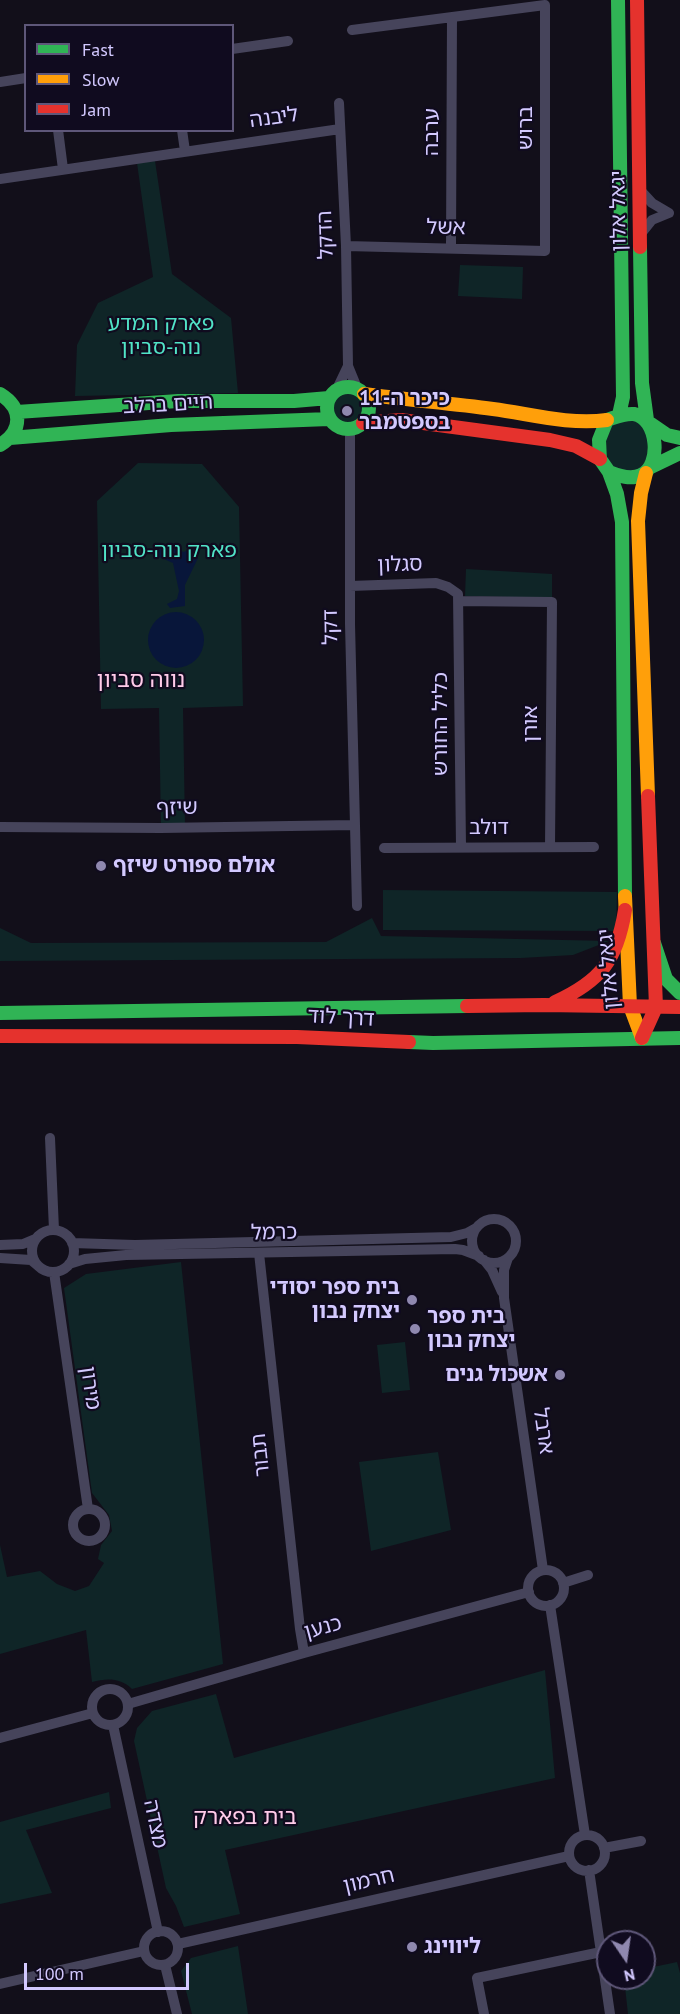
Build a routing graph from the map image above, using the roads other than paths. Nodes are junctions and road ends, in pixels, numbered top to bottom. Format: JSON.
{"nodes":[{"id":1,"x":618,"y":0,"type":"edge"},
{"id":2,"x":637,"y":0,"type":"edge"},
{"id":3,"x":452,"y":17,"type":"junction"},
{"id":4,"x":352,"y":30,"type":"dead end"},
{"id":5,"x":288,"y":41,"type":"dead end"},
{"id":6,"x":234,"y":49,"type":"edge"},
{"id":7,"x":24,"y":78,"type":"edge"},
{"id":8,"x":0,"y":82,"type":"edge"},
{"id":9,"x":339,"y":103,"type":"dead end"},
{"id":10,"x":340,"y":129,"type":"junction"},
{"id":11,"x":58,"y":132,"type":"edge"},
{"id":12,"x":182,"y":132,"type":"edge"},
{"id":13,"x":185,"y":151,"type":"junction"},
{"id":14,"x":63,"y":169,"type":"junction"},
{"id":15,"x":0,"y":179,"type":"edge"},
{"id":16,"x":640,"y":190,"type":"junction"},
{"id":17,"x":640,"y":236,"type":"junction"},
{"id":18,"x":346,"y":246,"type":"junction"},
{"id":19,"x":451,"y":247,"type":"junction"},
{"id":20,"x":546,"y":250,"type":"joint"},
{"id":21,"x":348,"y":366,"type":"junction"},
{"id":22,"x":361,"y":391,"type":"junction"},
{"id":23,"x":0,"y":394,"type":"edge"},
{"id":24,"x":333,"y":394,"type":"junction"},
{"id":25,"x":17,"y":412,"type":"junction"},
{"id":26,"x":613,"y":417,"type":"junction"},
{"id":27,"x":329,"y":419,"type":"junction"},
{"id":28,"x":649,"y":422,"type":"junction"},
{"id":29,"x":363,"y":423,"type":"junction"},
{"id":30,"x":350,"y":429,"type":"junction"},
{"id":31,"x":680,"y":438,"type":"edge"},
{"id":32,"x":5,"y":442,"type":"edge"},
{"id":33,"x":680,"y":453,"type":"edge"},
{"id":34,"x":600,"y":459,"type":"junction"},
{"id":35,"x":649,"y":470,"type":"junction"},
{"id":36,"x":609,"y":472,"type":"junction"},
{"id":37,"x":350,"y":586,"type":"junction"},
{"id":38,"x":459,"y":601,"type":"junction"},
{"id":39,"x":355,"y":825,"type":"junction"},
{"id":40,"x":0,"y":827,"type":"edge"},
{"id":41,"x":461,"y":847,"type":"junction"},
{"id":42,"x":550,"y":847,"type":"junction"},
{"id":43,"x":594,"y":847,"type":"dead end"},
{"id":44,"x":384,"y":848,"type":"dead end"},
{"id":45,"x":357,"y":906,"type":"dead end"},
{"id":46,"x":625,"y":910,"type":"junction"},
{"id":47,"x":654,"y":943,"type":"junction"},
{"id":48,"x":680,"y":993,"type":"edge"},
{"id":49,"x":544,"y":1005,"type":"junction"},
{"id":50,"x":630,"y":1006,"type":"junction"},
{"id":51,"x":656,"y":1007,"type":"junction"},
{"id":52,"x":680,"y":1007,"type":"edge"},
{"id":53,"x":0,"y":1013,"type":"edge"},
{"id":54,"x":0,"y":1036,"type":"edge"},
{"id":55,"x":642,"y":1038,"type":"junction"},
{"id":56,"x":680,"y":1038,"type":"edge"},
{"id":57,"x":50,"y":1138,"type":"dead end"},
{"id":58,"x":476,"y":1228,"type":"junction"},
{"id":59,"x":54,"y":1230,"type":"junction"},
{"id":60,"x":35,"y":1239,"type":"junction"},
{"id":61,"x":72,"y":1243,"type":"junction"},
{"id":62,"x":0,"y":1245,"type":"edge"},
{"id":63,"x":259,"y":1253,"type":"junction"},
{"id":64,"x":0,"y":1258,"type":"edge"},
{"id":65,"x":481,"y":1258,"type":"junction"},
{"id":66,"x":508,"y":1258,"type":"junction"},
{"id":67,"x":37,"y":1264,"type":"junction"},
{"id":68,"x":69,"y":1264,"type":"junction"},
{"id":69,"x":54,"y":1272,"type":"junction"},
{"id":70,"x":504,"y":1298,"type":"junction"},
{"id":71,"x":88,"y":1509,"type":"dead end"},
{"id":72,"x":543,"y":1570,"type":"junction"},
{"id":73,"x":588,"y":1575,"type":"dead end"},
{"id":74,"x":563,"y":1582,"type":"junction"},
{"id":75,"x":529,"y":1592,"type":"junction"},
{"id":76,"x":550,"y":1605,"type":"junction"},
{"id":77,"x":304,"y":1653,"type":"junction"},
{"id":78,"x":128,"y":1704,"type":"junction"},
{"id":79,"x":93,"y":1713,"type":"junction"},
{"id":80,"x":113,"y":1725,"type":"junction"},
{"id":81,"x":0,"y":1738,"type":"edge"},
{"id":82,"x":585,"y":1835,"type":"junction"},
{"id":83,"x":640,"y":1840,"type":"dead end"},
{"id":84,"x":604,"y":1848,"type":"junction"},
{"id":85,"x":569,"y":1856,"type":"junction"},
{"id":86,"x":590,"y":1870,"type":"junction"},
{"id":87,"x":598,"y":1930,"type":"edge"},
{"id":88,"x":158,"y":1932,"type":"junction"},
{"id":89,"x":178,"y":1944,"type":"junction"},
{"id":90,"x":144,"y":1951,"type":"junction"},
{"id":91,"x":596,"y":1953,"type":"edge"},
{"id":92,"x":165,"y":1965,"type":"junction"},
{"id":93,"x":0,"y":1984,"type":"edge"},
{"id":94,"x":607,"y":1990,"type":"edge"},
{"id":95,"x":177,"y":2014,"type":"edge"},
{"id":96,"x":484,"y":2014,"type":"edge"},
{"id":97,"x":610,"y":2014,"type":"edge"}],
"edges":[{"from":1,"to":26,"type":"street","name":"יגאל אלון"},
{"from":2,"to":16,"type":"street","name":"יגאל אלון"},
{"from":3,"to":4,"type":"street"},
{"from":3,"to":19,"type":"street","name":"ערבה"},
{"from":3,"to":20,"type":"street","name":"ברוש"},
{"from":5,"to":6,"type":"street"},
{"from":7,"to":8,"type":"street"},
{"from":9,"to":10,"type":"street","name":"הדקל"},
{"from":10,"to":13,"type":"street","name":"ליבנה"},
{"from":10,"to":18,"type":"street","name":"הדקל"},
{"from":11,"to":14,"type":"street"},
{"from":12,"to":13,"type":"street"},
{"from":13,"to":14,"type":"street","name":"ליבנה"},
{"from":14,"to":15,"type":"street","name":"ליבנה"},
{"from":16,"to":17,"type":"street","name":"יגאל אלון"},
{"from":16,"to":17,"type":"street"},
{"from":17,"to":28,"type":"street","name":"יגאל אלון"},
{"from":18,"to":19,"type":"street","name":"אשל"},
{"from":18,"to":21,"type":"street","name":"הדקל"},
{"from":19,"to":20,"type":"street","name":"אשל"},
{"from":21,"to":22,"type":"street","name":"הדקל"},
{"from":21,"to":24,"type":"street","name":"הדקל"},
{"from":22,"to":24,"type":"street"},
{"from":22,"to":26,"type":"street"},
{"from":22,"to":29,"type":"street"},
{"from":23,"to":25,"type":"street"},
{"from":24,"to":25,"type":"street","name":"חיים ברלב"},
{"from":24,"to":27,"type":"street"},
{"from":25,"to":32,"type":"street"},
{"from":26,"to":28,"type":"street"},
{"from":26,"to":34,"type":"street"},
{"from":27,"to":30,"type":"street"},
{"from":27,"to":32,"type":"street","name":"חיים ברלב"},
{"from":28,"to":31,"type":"street"},
{"from":28,"to":35,"type":"street"},
{"from":29,"to":30,"type":"street"},
{"from":29,"to":34,"type":"street"},
{"from":30,"to":37,"type":"street","name":"דקל"},
{"from":33,"to":35,"type":"street"},
{"from":34,"to":36,"type":"street"},
{"from":35,"to":36,"type":"street"},
{"from":35,"to":47,"type":"street","name":"יגאל אלון"},
{"from":36,"to":46,"type":"street","name":"יגאל אלון"},
{"from":37,"to":38,"type":"street","name":"סגלון"},
{"from":37,"to":39,"type":"street","name":"דקל"},
{"from":38,"to":41,"type":"street","name":"כליל החורש"},
{"from":38,"to":42,"type":"street","name":"אורן"},
{"from":39,"to":40,"type":"street","name":"שיזף"},
{"from":39,"to":45,"type":"street","name":"דקל"},
{"from":41,"to":42,"type":"street","name":"דולב"},
{"from":41,"to":44,"type":"street","name":"דולב"},
{"from":42,"to":43,"type":"street","name":"דולב"},
{"from":46,"to":49,"type":"street"},
{"from":46,"to":50,"type":"street","name":"יגאל אלון"},
{"from":47,"to":48,"type":"street"},
{"from":47,"to":51,"type":"street","name":"יגאל אלון"},
{"from":49,"to":50,"type":"street","name":"דרך לוד"},
{"from":49,"to":53,"type":"street","name":"דרך לוד"},
{"from":50,"to":51,"type":"street","name":"דרך לוד"},
{"from":50,"to":55,"type":"street","name":"יגאל אלון"},
{"from":51,"to":52,"type":"street","name":"דרך לוד"},
{"from":51,"to":55,"type":"street","name":"יגאל אלון"},
{"from":54,"to":55,"type":"street","name":"דרך לוד"},
{"from":55,"to":56,"type":"street","name":"דרך לוד"},
{"from":57,"to":59,"type":"street"},
{"from":58,"to":61,"type":"street","name":"כרמל"},
{"from":58,"to":65,"type":"street"},
{"from":58,"to":66,"type":"street"},
{"from":59,"to":60,"type":"street"},
{"from":59,"to":61,"type":"street"},
{"from":60,"to":62,"type":"street"},
{"from":60,"to":67,"type":"street"},
{"from":61,"to":68,"type":"street"},
{"from":63,"to":65,"type":"street","name":"כרמל"},
{"from":63,"to":68,"type":"street","name":"כרמל"},
{"from":63,"to":77,"type":"street","name":"תבור"},
{"from":64,"to":67,"type":"street"},
{"from":65,"to":66,"type":"street"},
{"from":65,"to":70,"type":"street","name":"ארבל"},
{"from":66,"to":70,"type":"street","name":"ארבל"},
{"from":67,"to":69,"type":"street"},
{"from":68,"to":69,"type":"street"},
{"from":69,"to":71,"type":"street","name":"מירון"},
{"from":70,"to":72,"type":"street","name":"ארבל"},
{"from":72,"to":74,"type":"street"},
{"from":72,"to":75,"type":"street"},
{"from":73,"to":74,"type":"street"},
{"from":74,"to":76,"type":"street"},
{"from":75,"to":76,"type":"street"},
{"from":75,"to":77,"type":"street","name":"כנען"},
{"from":76,"to":82,"type":"street"},
{"from":77,"to":78,"type":"street","name":"כנען"},
{"from":78,"to":79,"type":"street"},
{"from":78,"to":80,"type":"street"},
{"from":79,"to":80,"type":"street"},
{"from":79,"to":81,"type":"street"},
{"from":80,"to":88,"type":"street","name":"מצדה"},
{"from":82,"to":84,"type":"street"},
{"from":82,"to":85,"type":"street"},
{"from":83,"to":84,"type":"street"},
{"from":84,"to":86,"type":"street"},
{"from":85,"to":86,"type":"street"},
{"from":85,"to":89,"type":"street","name":"חרמון"},
{"from":86,"to":87,"type":"street"},
{"from":88,"to":89,"type":"street"},
{"from":88,"to":90,"type":"street"},
{"from":89,"to":92,"type":"street"},
{"from":90,"to":92,"type":"street"},
{"from":90,"to":93,"type":"street"},
{"from":91,"to":96,"type":"street"},
{"from":92,"to":95,"type":"street"},
{"from":94,"to":97,"type":"street"}]}
